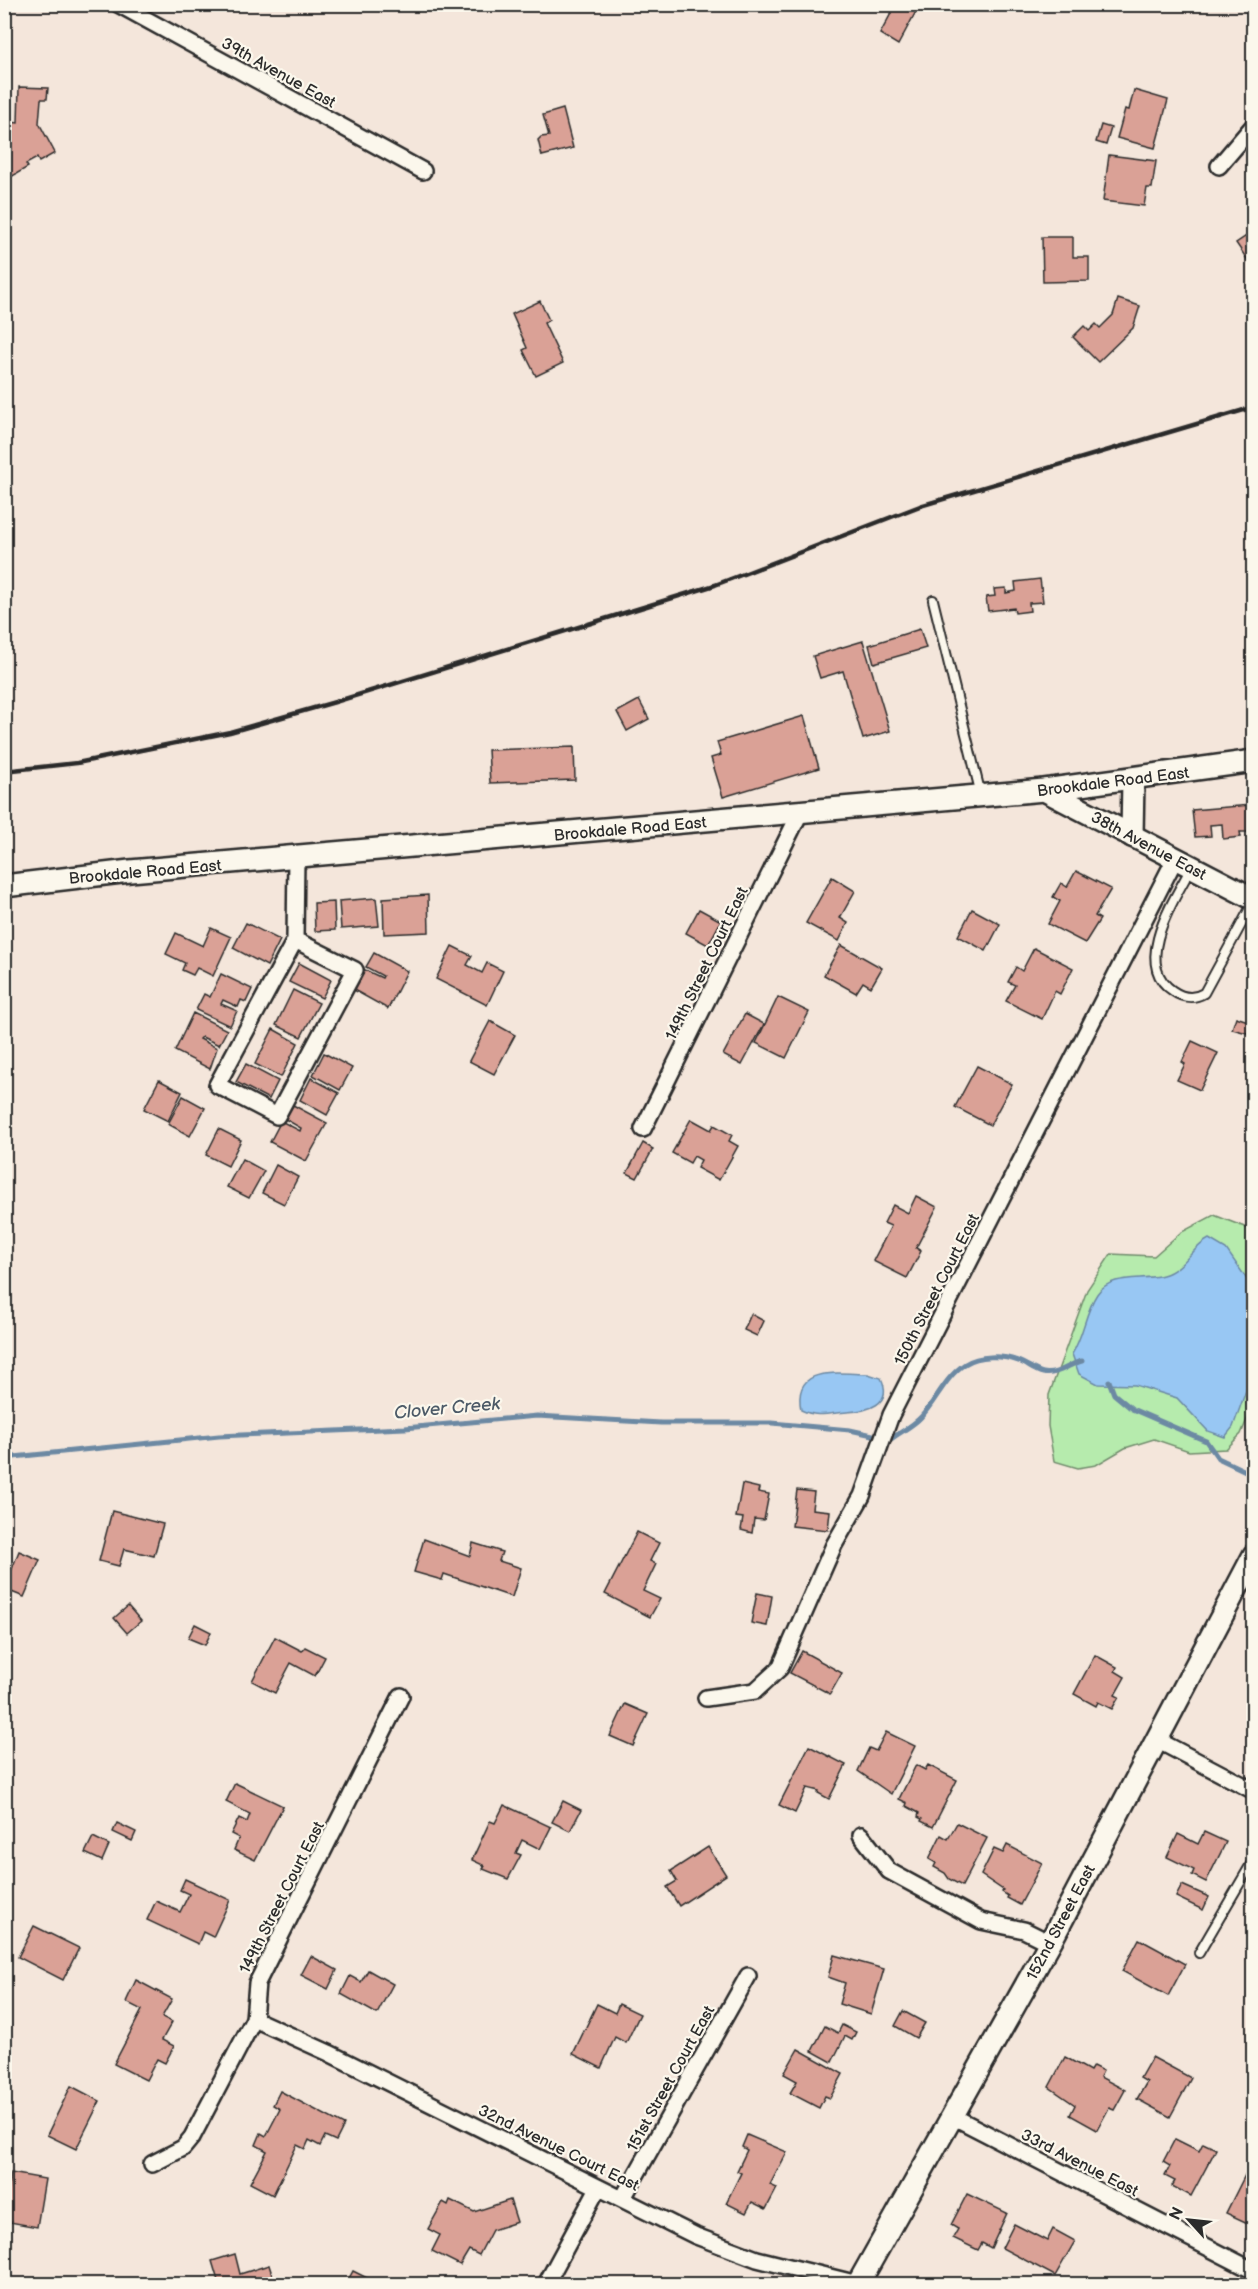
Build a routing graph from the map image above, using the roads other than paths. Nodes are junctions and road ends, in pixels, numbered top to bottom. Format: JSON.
{"nodes":[{"id":1,"x":118,"y":4,"type":"edge"},
{"id":2,"x":1254,"y":125,"type":"edge"},
{"id":3,"x":1219,"y":166,"type":"dead end"},
{"id":4,"x":423,"y":171,"type":"dead end"},
{"id":5,"x":933,"y":600,"type":"dead end"},
{"id":6,"x":1254,"y":761,"type":"edge"},
{"id":7,"x":1133,"y":779,"type":"junction"},
{"id":8,"x":1044,"y":790,"type":"junction"},
{"id":9,"x":981,"y":796,"type":"junction"},
{"id":10,"x":800,"y":813,"type":"junction"},
{"id":11,"x":1132,"y":836,"type":"junction"},
{"id":12,"x":296,"y":857,"type":"junction"},
{"id":13,"x":1183,"y":863,"type":"junction"},
{"id":14,"x":4,"y":886,"type":"edge"},
{"id":15,"x":1254,"y":900,"type":"edge"},
{"id":16,"x":295,"y":940,"type":"junction"},
{"id":17,"x":643,"y":1129,"type":"dead end"},
{"id":18,"x":1254,"y":1555,"type":"edge"},
{"id":19,"x":401,"y":1696,"type":"dead end"},
{"id":20,"x":706,"y":1698,"type":"dead end"},
{"id":21,"x":1157,"y":1740,"type":"junction"},
{"id":22,"x":1254,"y":1791,"type":"edge"},
{"id":23,"x":861,"y":1835,"type":"dead end"},
{"id":24,"x":1254,"y":1859,"type":"edge"},
{"id":25,"x":1050,"y":1943,"type":"junction"},
{"id":26,"x":1199,"y":1953,"type":"dead end"},
{"id":27,"x":748,"y":1976,"type":"dead end"},
{"id":28,"x":254,"y":2019,"type":"junction"},
{"id":29,"x":954,"y":2117,"type":"junction"},
{"id":30,"x":152,"y":2164,"type":"dead end"},
{"id":31,"x":598,"y":2188,"type":"junction"},
{"id":32,"x":623,"y":2198,"type":"junction"},
{"id":33,"x":1254,"y":2271,"type":"edge"},
{"id":34,"x":546,"y":2284,"type":"edge"},
{"id":35,"x":858,"y":2284,"type":"edge"}],
"edges":[{"from":1,"to":4,"type":"street","name":"39th Avenue East"},
{"from":2,"to":3,"type":"street"},
{"from":5,"to":9,"type":"lane"},
{"from":6,"to":7,"type":"main road","name":"Brookdale Road East"},
{"from":7,"to":8,"type":"main road","name":"Brookdale Road East"},
{"from":7,"to":11,"type":"main road"},
{"from":8,"to":9,"type":"main road","name":"Brookdale Road East"},
{"from":8,"to":11,"type":"main road","name":"38th Avenue East"},
{"from":9,"to":10,"type":"main road","name":"Brookdale Road East"},
{"from":10,"to":12,"type":"main road","name":"Brookdale Road East"},
{"from":10,"to":17,"type":"street","name":"149th Street Court East"},
{"from":11,"to":13,"type":"main road","name":"38th Avenue East"},
{"from":12,"to":14,"type":"main road","name":"Brookdale Road East"},
{"from":12,"to":16,"type":"street"},
{"from":13,"to":15,"type":"main road","name":"38th Avenue East"},
{"from":13,"to":15,"type":"lane"},
{"from":13,"to":20,"type":"street","name":"150th Street Court East"},
{"from":16,"to":16,"type":"street"},
{"from":18,"to":21,"type":"main road","name":"152nd Street East"},
{"from":19,"to":28,"type":"street","name":"149th Street Court East"},
{"from":21,"to":22,"type":"street"},
{"from":21,"to":25,"type":"main road","name":"152nd Street East"},
{"from":23,"to":25,"type":"street"},
{"from":24,"to":26,"type":"lane"},
{"from":25,"to":29,"type":"main road","name":"152nd Street East"},
{"from":27,"to":32,"type":"street","name":"151st Street Court East"},
{"from":28,"to":30,"type":"street","name":"149th Street Court East"},
{"from":28,"to":31,"type":"street","name":"32nd Avenue Court East"},
{"from":29,"to":33,"type":"street","name":"33rd Avenue East"},
{"from":29,"to":35,"type":"main road","name":"152nd Street East"},
{"from":31,"to":32,"type":"street","name":"32nd Avenue Court East"},
{"from":31,"to":34,"type":"street"},
{"from":32,"to":35,"type":"street","name":"32nd Avenue Court East"}]}
